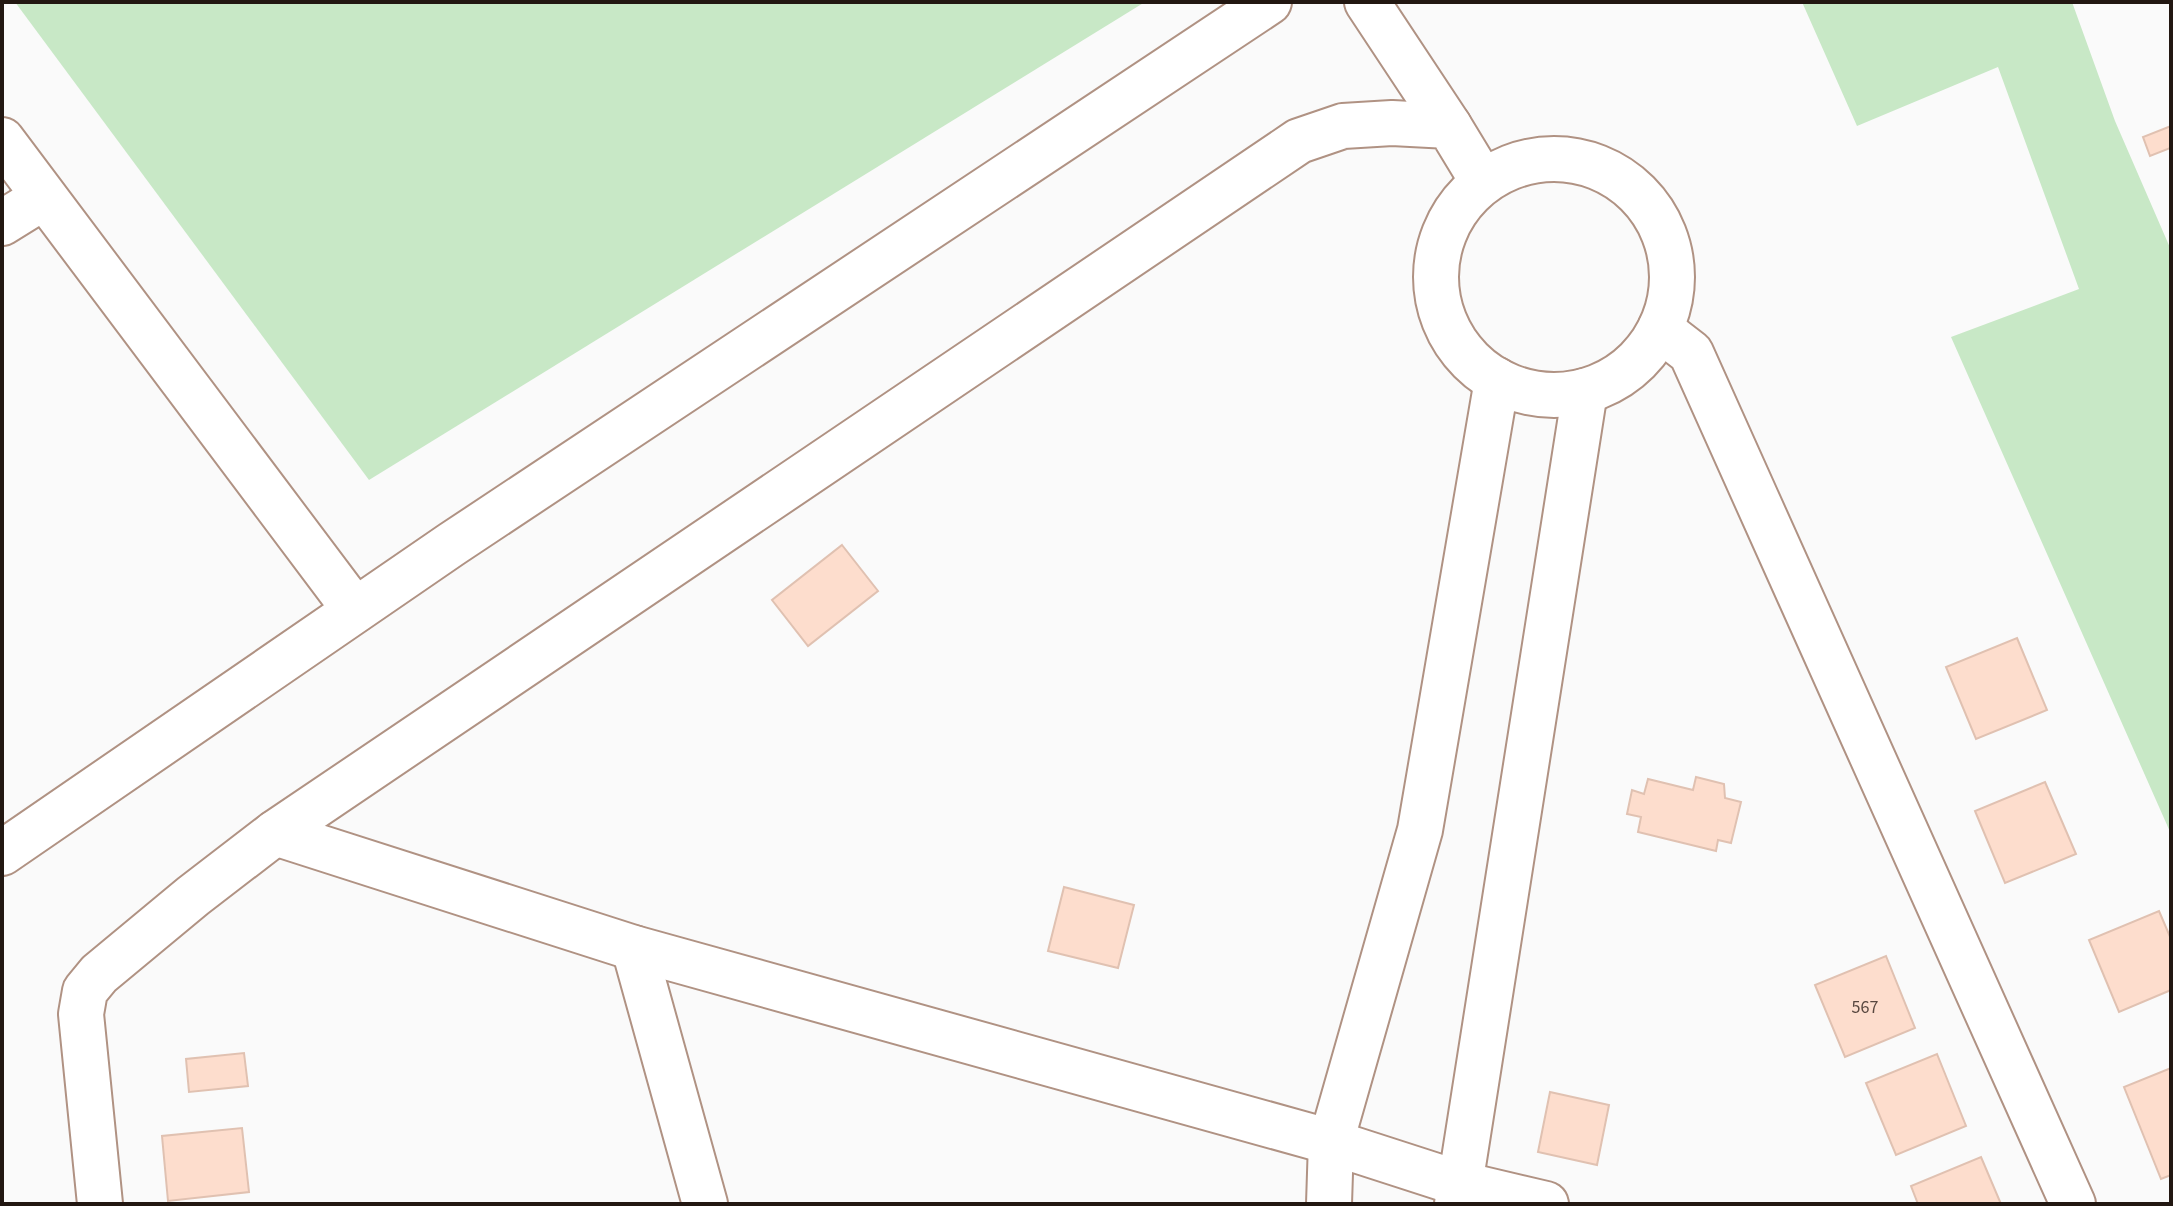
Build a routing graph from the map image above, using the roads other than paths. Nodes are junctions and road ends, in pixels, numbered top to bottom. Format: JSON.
{"nodes":[{"id":1,"x":1269,"y":2,"type":"edge"},
{"id":2,"x":1367,"y":2,"type":"edge"},
{"id":3,"x":1449,"y":126,"type":"junction"},
{"id":4,"x":2,"y":140,"type":"edge"},
{"id":5,"x":1483,"y":182,"type":"junction"},
{"id":6,"x":44,"y":197,"type":"junction"},
{"id":7,"x":2,"y":223,"type":"edge"},
{"id":8,"x":1660,"y":329,"type":"junction"},
{"id":9,"x":1497,"y":380,"type":"junction"},
{"id":10,"x":1585,"y":391,"type":"junction"},
{"id":11,"x":355,"y":610,"type":"junction"},
{"id":12,"x":275,"y":833,"type":"junction"},
{"id":13,"x":2,"y":853,"type":"edge"},
{"id":14,"x":634,"y":948,"type":"junction"},
{"id":15,"x":1331,"y":1142,"type":"junction"},
{"id":16,"x":1459,"y":1194,"type":"edge"},
{"id":17,"x":100,"y":1204,"type":"edge"},
{"id":18,"x":705,"y":1204,"type":"edge"},
{"id":19,"x":1329,"y":1204,"type":"edge"},
{"id":20,"x":1546,"y":1204,"type":"edge"},
{"id":21,"x":2073,"y":1204,"type":"edge"}],
"edges":[{"from":1,"to":11,"type":"street"},
{"from":2,"to":3,"type":"street"},
{"from":3,"to":5,"type":"street"},
{"from":3,"to":12,"type":"street"},
{"from":4,"to":6,"type":"street"},
{"from":5,"to":8,"type":"street"},
{"from":5,"to":9,"type":"street"},
{"from":6,"to":7,"type":"street"},
{"from":6,"to":11,"type":"street"},
{"from":8,"to":10,"type":"street"},
{"from":8,"to":21,"type":"street"},
{"from":9,"to":10,"type":"street"},
{"from":9,"to":15,"type":"street"},
{"from":10,"to":16,"type":"street"},
{"from":11,"to":13,"type":"street"},
{"from":12,"to":14,"type":"street"},
{"from":12,"to":17,"type":"street"},
{"from":14,"to":15,"type":"street"},
{"from":14,"to":18,"type":"street"},
{"from":15,"to":16,"type":"street"},
{"from":15,"to":19,"type":"street"},
{"from":16,"to":20,"type":"street"}]}
